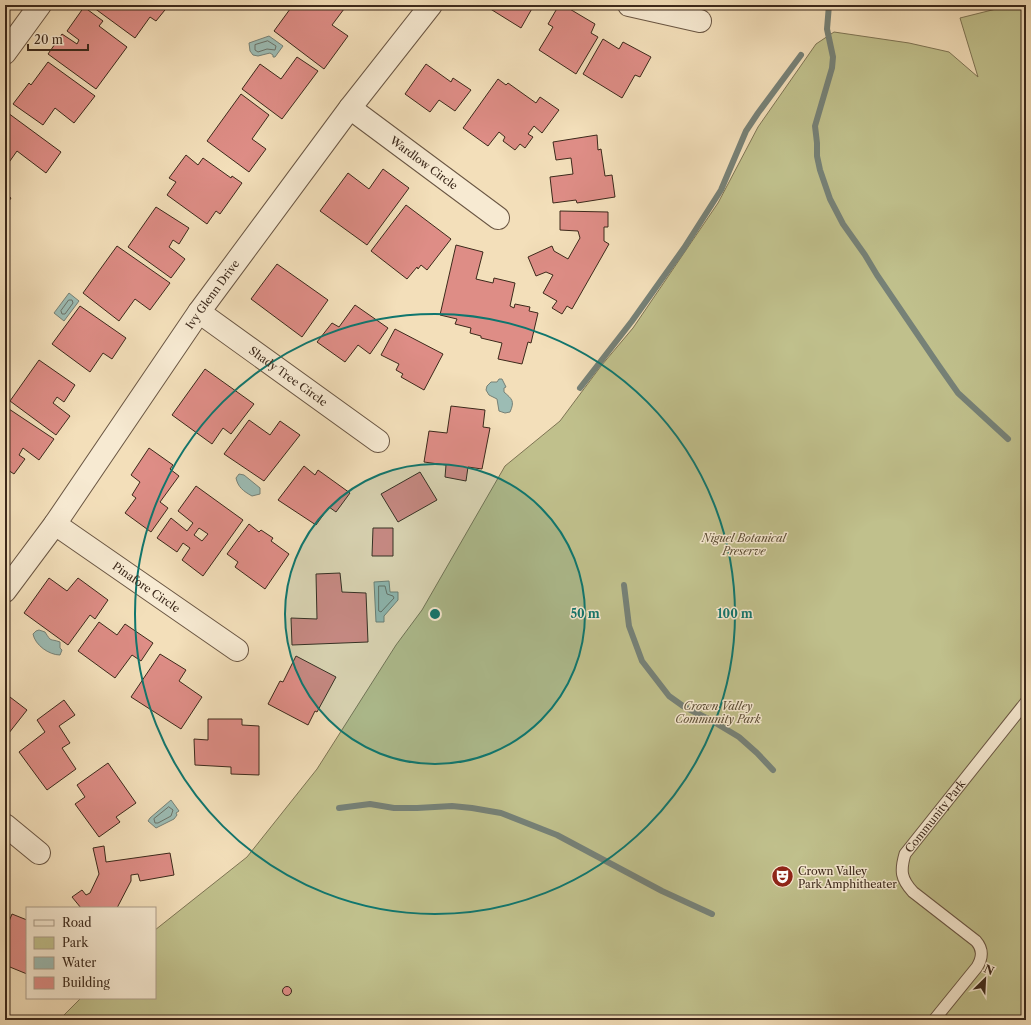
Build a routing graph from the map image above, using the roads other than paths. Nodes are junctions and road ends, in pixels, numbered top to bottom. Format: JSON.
{"nodes":[{"id":1,"x":40,"y":5,"type":"edge"},
{"id":2,"x":431,"y":5,"type":"edge"},
{"id":3,"x":629,"y":5,"type":"edge"},
{"id":4,"x":700,"y":21,"type":"dead end"},
{"id":5,"x":5,"y":53,"type":"edge"},
{"id":6,"x":350,"y":108,"type":"junction"},
{"id":7,"x":498,"y":218,"type":"dead end"},
{"id":8,"x":199,"y":312,"type":"junction"},
{"id":9,"x":378,"y":441,"type":"dead end"},
{"id":10,"x":55,"y":524,"type":"junction"},
{"id":11,"x":5,"y":591,"type":"edge"},
{"id":12,"x":237,"y":650,"type":"dead end"},
{"id":13,"x":1026,"y":702,"type":"edge"},
{"id":14,"x":5,"y":825,"type":"edge"},
{"id":15,"x":39,"y":853,"type":"dead end"},
{"id":16,"x":934,"y":1020,"type":"edge"}],
"edges":[{"from":1,"to":5,"type":"street"},
{"from":2,"to":6,"type":"street","name":"Ivy Glenn Drive"},
{"from":3,"to":4,"type":"street"},
{"from":6,"to":7,"type":"street","name":"Wardlow Circle"},
{"from":6,"to":8,"type":"street","name":"Ivy Glenn Drive"},
{"from":8,"to":9,"type":"street","name":"Shady Tree Circle"},
{"from":8,"to":10,"type":"street","name":"Ivy Glenn Drive"},
{"from":10,"to":11,"type":"street","name":"Ivy Glenn Drive"},
{"from":10,"to":12,"type":"street","name":"Pinafore Circle"},
{"from":13,"to":16,"type":"lane","name":"Community Park"},
{"from":14,"to":15,"type":"street"}]}
